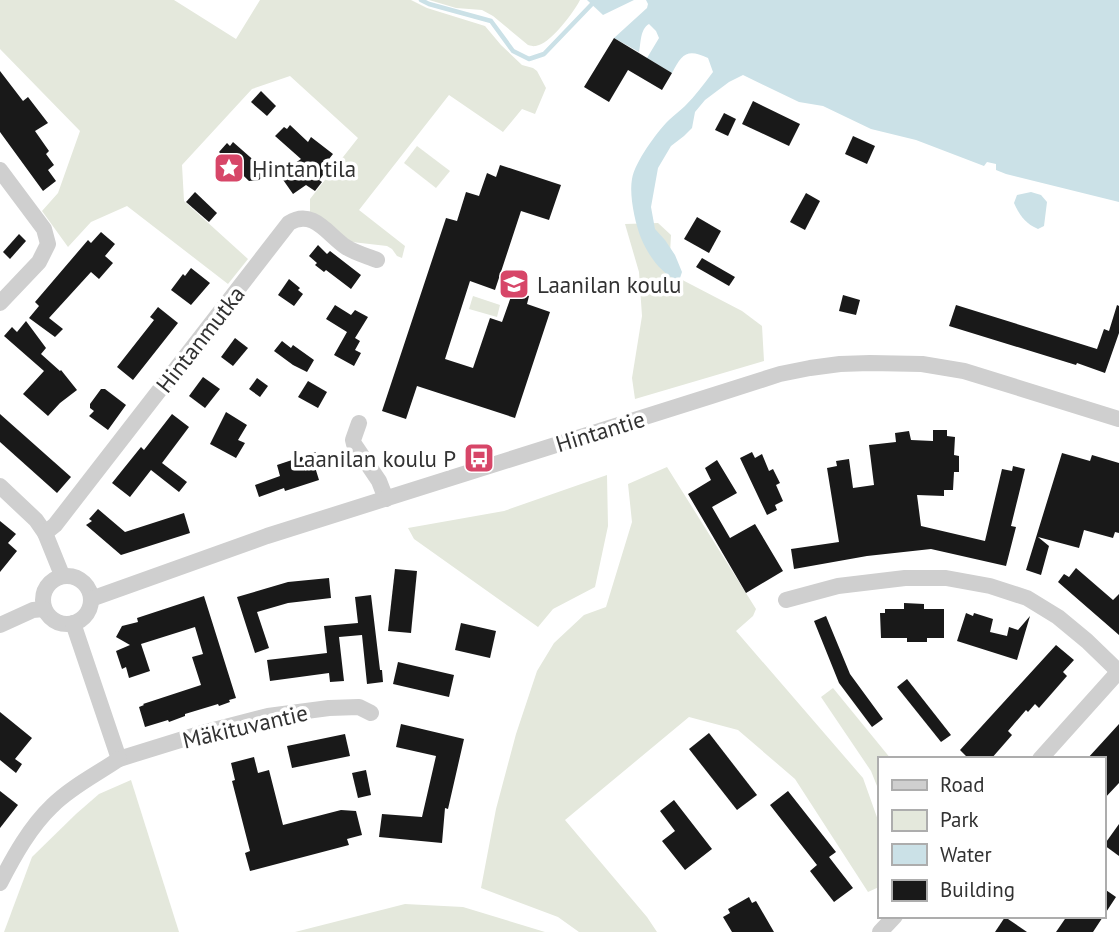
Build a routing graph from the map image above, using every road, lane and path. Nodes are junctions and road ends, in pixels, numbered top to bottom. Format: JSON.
{"nodes":[{"id":1,"x":0,"y":170,"type":"edge"},
{"id":2,"x":377,"y":260,"type":"dead end"},
{"id":3,"x":0,"y":303,"type":"edge"},
{"id":4,"x":1119,"y":419,"type":"edge"},
{"id":5,"x":359,"y":423,"type":"dead end"},
{"id":6,"x":0,"y":486,"type":"edge"},
{"id":7,"x":386,"y":499,"type":"junction"},
{"id":8,"x":45,"y":533,"type":"junction"},
{"id":9,"x":62,"y":575,"type":"junction"},
{"id":10,"x":91,"y":598,"type":"junction"},
{"id":11,"x":786,"y":600,"type":"dead end"},
{"id":12,"x":44,"y":608,"type":"junction"},
{"id":13,"x":73,"y":623,"type":"junction"},
{"id":14,"x":0,"y":625,"type":"edge"},
{"id":15,"x":1119,"y":671,"type":"edge"},
{"id":16,"x":372,"y":713,"type":"dead end"},
{"id":17,"x":1042,"y":757,"type":"edge"},
{"id":18,"x":119,"y":759,"type":"junction"},
{"id":19,"x":0,"y":883,"type":"edge"},
{"id":20,"x":893,"y":918,"type":"edge"},
{"id":21,"x":880,"y":932,"type":"edge"}],
"edges":[{"from":1,"to":3,"type":"street"},
{"from":2,"to":8,"type":"street","name":"Hintanmutka"},
{"from":4,"to":7,"type":"street","name":"Hintantie"},
{"from":5,"to":7,"type":"street"},
{"from":6,"to":8,"type":"street"},
{"from":7,"to":10,"type":"street","name":"Hintantie"},
{"from":8,"to":9,"type":"street"},
{"from":9,"to":10,"type":"street"},
{"from":9,"to":12,"type":"street"},
{"from":10,"to":13,"type":"street"},
{"from":11,"to":15,"type":"street"},
{"from":12,"to":13,"type":"street"},
{"from":12,"to":14,"type":"street"},
{"from":13,"to":18,"type":"street"},
{"from":15,"to":17,"type":"street"},
{"from":16,"to":18,"type":"street","name":"Mäkituvantie"},
{"from":18,"to":19,"type":"street","name":"Mäkituvantie"},
{"from":20,"to":21,"type":"street"}]}
